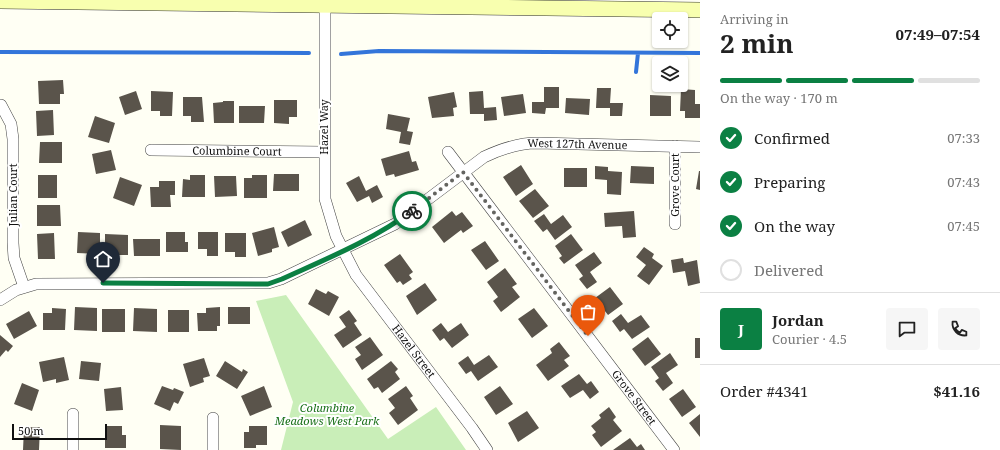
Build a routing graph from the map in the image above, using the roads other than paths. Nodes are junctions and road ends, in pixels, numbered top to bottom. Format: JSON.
{"nodes":[{"id":1,"x":0,"y":1,"type":"edge"},
{"id":2,"x":325,"y":2,"type":"edge"},
{"id":3,"x":700,"y":10,"type":"edge"},
{"id":4,"x":2,"y":105,"type":"dead end"},
{"id":5,"x":675,"y":146,"type":"junction"},
{"id":6,"x":700,"y":147,"type":"edge"},
{"id":7,"x":151,"y":150,"type":"dead end"},
{"id":8,"x":324,"y":152,"type":"junction"},
{"id":9,"x":448,"y":152,"type":"dead end"},
{"id":10,"x":463,"y":172,"type":"junction"},
{"id":11,"x":675,"y":224,"type":"dead end"},
{"id":12,"x":344,"y":250,"type":"junction"},
{"id":13,"x":24,"y":287,"type":"junction"},
{"id":14,"x":0,"y":300,"type":"edge"},
{"id":15,"x":73,"y":414,"type":"dead end"},
{"id":16,"x":213,"y":418,"type":"dead end"},
{"id":17,"x":73,"y":450,"type":"edge"},
{"id":18,"x":213,"y":450,"type":"edge"},
{"id":19,"x":487,"y":450,"type":"edge"},
{"id":20,"x":674,"y":450,"type":"edge"}],
"edges":[{"from":1,"to":2,"type":"main road"},
{"from":2,"to":3,"type":"main road"},
{"from":2,"to":8,"type":"street","name":"Hazel Way"},
{"from":4,"to":13,"type":"street","name":"Julian Court"},
{"from":5,"to":6,"type":"street","name":"West 127th Avenue"},
{"from":5,"to":10,"type":"street","name":"West 127th Avenue"},
{"from":5,"to":11,"type":"street","name":"Grove Court"},
{"from":7,"to":8,"type":"street","name":"Columbine Court"},
{"from":8,"to":12,"type":"street","name":"Hazel Way"},
{"from":9,"to":10,"type":"street"},
{"from":10,"to":12,"type":"street","name":"West 127th Avenue"},
{"from":10,"to":20,"type":"street","name":"Grove Street"},
{"from":12,"to":13,"type":"street","name":"West 127th Avenue"},
{"from":12,"to":19,"type":"street","name":"Hazel Street"},
{"from":13,"to":14,"type":"street","name":"West 127th Avenue"},
{"from":15,"to":17,"type":"street"},
{"from":16,"to":18,"type":"street"}]}
